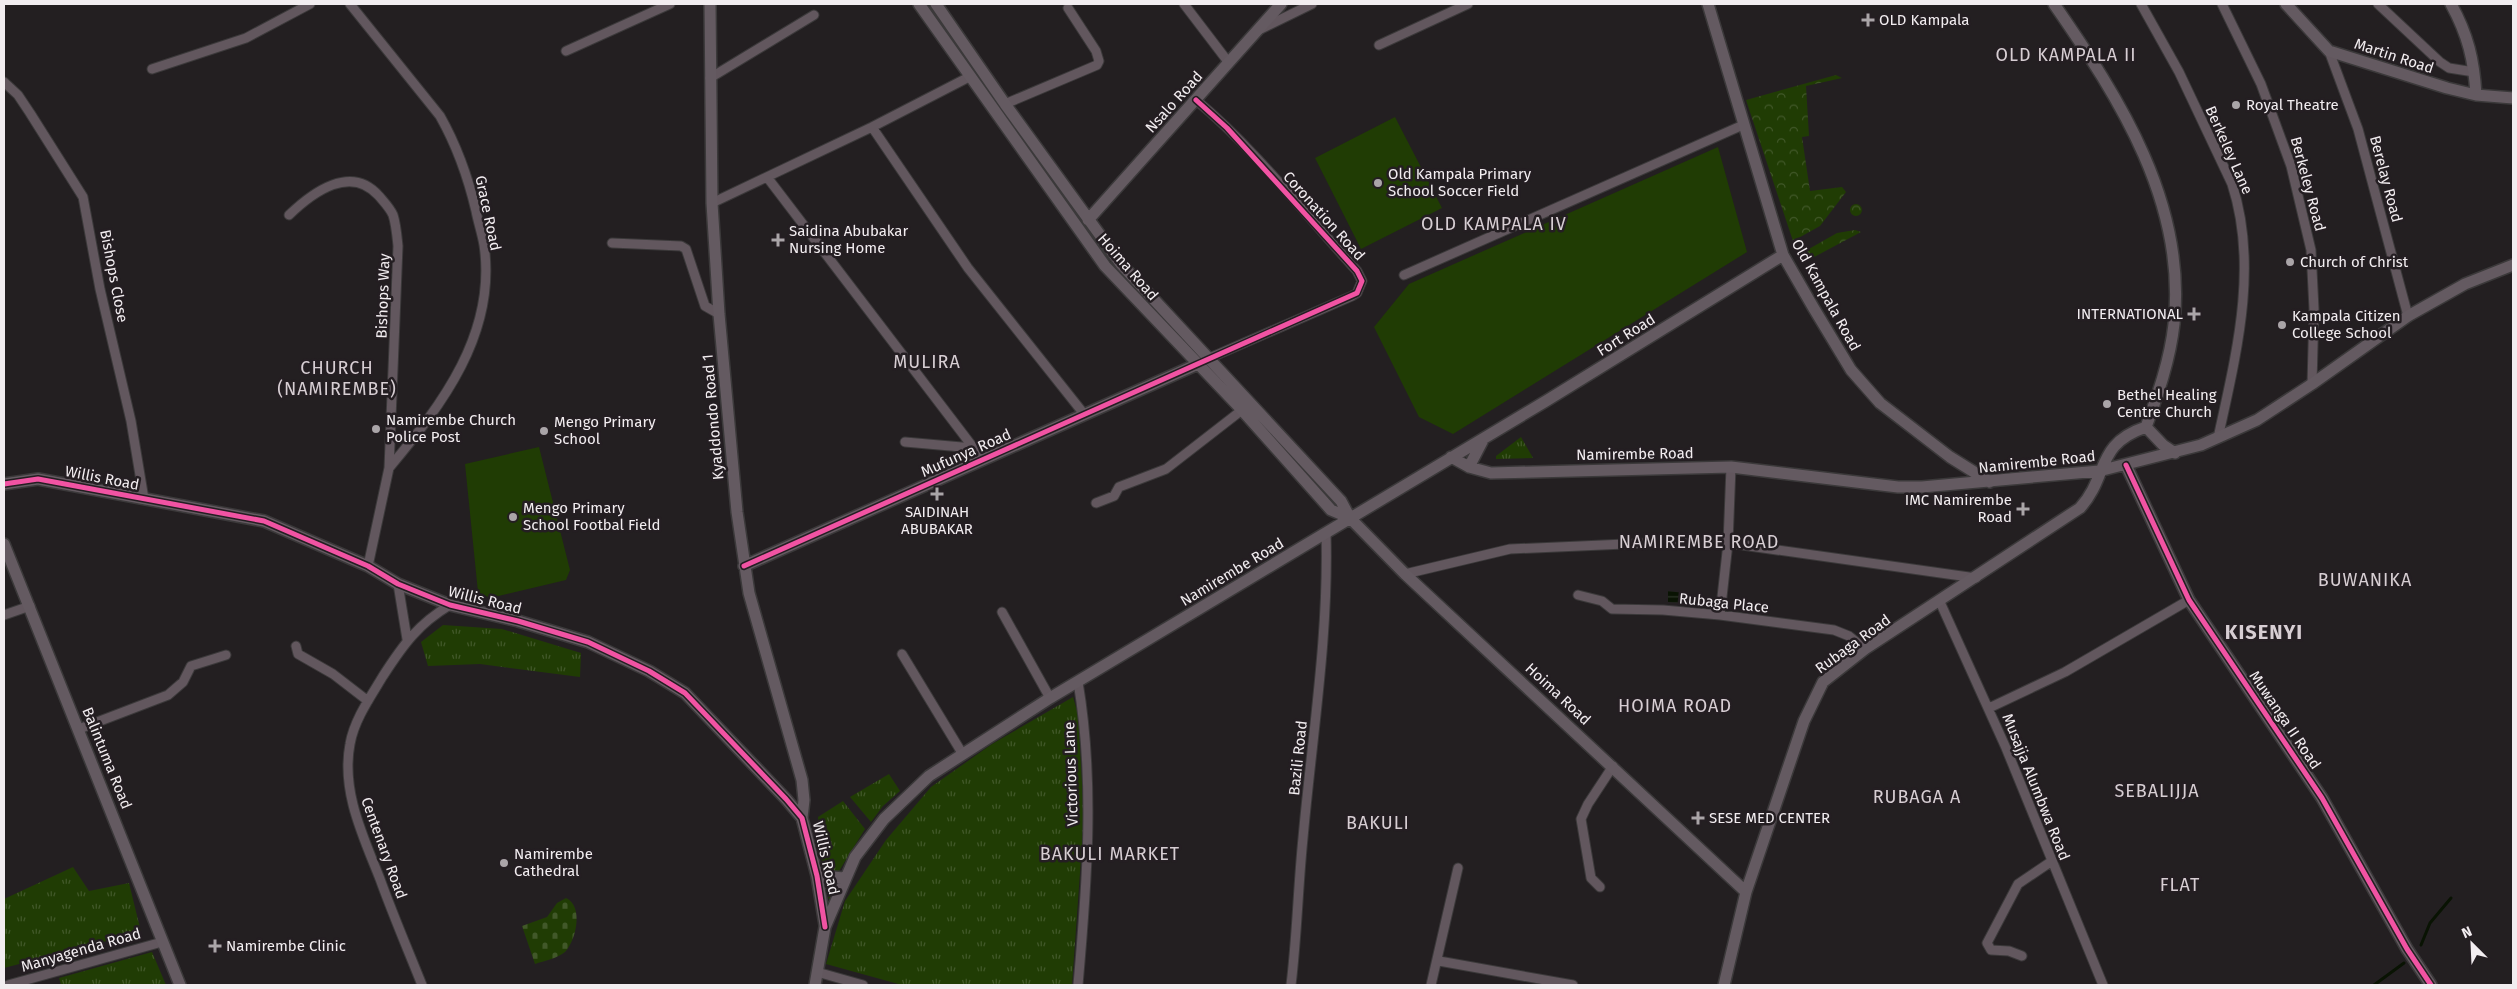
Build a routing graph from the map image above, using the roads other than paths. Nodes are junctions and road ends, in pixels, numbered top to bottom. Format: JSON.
{"nodes":[{"id":1,"x":310,"y":4,"type":"edge"},
{"id":2,"x":350,"y":4,"type":"edge"},
{"id":3,"x":670,"y":4,"type":"edge"},
{"id":4,"x":710,"y":4,"type":"edge"},
{"id":5,"x":920,"y":4,"type":"edge"},
{"id":6,"x":936,"y":4,"type":"edge"},
{"id":7,"x":1184,"y":4,"type":"edge"},
{"id":8,"x":1281,"y":4,"type":"edge"},
{"id":9,"x":1312,"y":4,"type":"edge"},
{"id":10,"x":1468,"y":4,"type":"edge"},
{"id":11,"x":1708,"y":4,"type":"edge"},
{"id":12,"x":2054,"y":4,"type":"edge"},
{"id":13,"x":2141,"y":4,"type":"edge"},
{"id":14,"x":2222,"y":4,"type":"edge"},
{"id":15,"x":2286,"y":4,"type":"edge"},
{"id":16,"x":2378,"y":4,"type":"edge"},
{"id":17,"x":2451,"y":4,"type":"edge"},
{"id":18,"x":1068,"y":8,"type":"dead end"},
{"id":19,"x":814,"y":15,"type":"dead end"},
{"id":20,"x":1259,"y":30,"type":"junction"},
{"id":21,"x":1379,"y":45,"type":"dead end"},
{"id":22,"x":566,"y":51,"type":"dead end"},
{"id":23,"x":2329,"y":51,"type":"junction"},
{"id":24,"x":1229,"y":63,"type":"junction"},
{"id":25,"x":152,"y":69,"type":"dead end"},
{"id":26,"x":2474,"y":72,"type":"junction"},
{"id":27,"x":970,"y":76,"type":"junction"},
{"id":28,"x":710,"y":78,"type":"junction"},
{"id":29,"x":4,"y":82,"type":"edge"},
{"id":30,"x":2476,"y":95,"type":"junction"},
{"id":31,"x":2513,"y":98,"type":"edge"},
{"id":32,"x":1196,"y":100,"type":"junction"},
{"id":33,"x":1005,"y":104,"type":"junction"},
{"id":34,"x":1743,"y":125,"type":"junction"},
{"id":35,"x":872,"y":127,"type":"junction"},
{"id":36,"x":767,"y":177,"type":"junction"},
{"id":37,"x":712,"y":203,"type":"junction"},
{"id":38,"x":289,"y":215,"type":"dead end"},
{"id":39,"x":1088,"y":220,"type":"junction"},
{"id":40,"x":612,"y":243,"type":"dead end"},
{"id":41,"x":1783,"y":255,"type":"junction"},
{"id":42,"x":2513,"y":264,"type":"edge"},
{"id":43,"x":1404,"y":275,"type":"dead end"},
{"id":44,"x":718,"y":314,"type":"junction"},
{"id":45,"x":2408,"y":316,"type":"junction"},
{"id":46,"x":1203,"y":361,"type":"junction"},
{"id":47,"x":2312,"y":384,"type":"junction"},
{"id":48,"x":1242,"y":410,"type":"junction"},
{"id":49,"x":1084,"y":414,"type":"junction"},
{"id":50,"x":2146,"y":427,"type":"junction"},
{"id":51,"x":1484,"y":438,"type":"junction"},
{"id":52,"x":2218,"y":438,"type":"junction"},
{"id":53,"x":905,"y":442,"type":"dead end"},
{"id":54,"x":973,"y":448,"type":"junction"},
{"id":55,"x":2174,"y":453,"type":"junction"},
{"id":56,"x":1451,"y":457,"type":"junction"},
{"id":57,"x":982,"y":459,"type":"junction"},
{"id":58,"x":2126,"y":465,"type":"junction"},
{"id":59,"x":1469,"y":467,"type":"junction"},
{"id":60,"x":1731,"y":467,"type":"junction"},
{"id":61,"x":389,"y":468,"type":"junction"},
{"id":62,"x":2100,"y":471,"type":"junction"},
{"id":63,"x":1990,"y":482,"type":"junction"},
{"id":64,"x":4,"y":484,"type":"edge"},
{"id":65,"x":144,"y":499,"type":"junction"},
{"id":66,"x":1096,"y":503,"type":"dead end"},
{"id":67,"x":1350,"y":518,"type":"junction"},
{"id":68,"x":1326,"y":533,"type":"junction"},
{"id":69,"x":1728,"y":543,"type":"junction"},
{"id":70,"x":4,"y":544,"type":"edge"},
{"id":71,"x":368,"y":566,"type":"junction"},
{"id":72,"x":744,"y":566,"type":"junction"},
{"id":73,"x":1405,"y":574,"type":"junction"},
{"id":74,"x":1976,"y":578,"type":"junction"},
{"id":75,"x":398,"y":584,"type":"junction"},
{"id":76,"x":1578,"y":595,"type":"dead end"},
{"id":77,"x":2189,"y":600,"type":"junction"},
{"id":78,"x":1940,"y":602,"type":"junction"},
{"id":79,"x":450,"y":605,"type":"junction"},
{"id":80,"x":30,"y":606,"type":"junction"},
{"id":81,"x":1002,"y":612,"type":"dead end"},
{"id":82,"x":1720,"y":614,"type":"junction"},
{"id":83,"x":4,"y":615,"type":"edge"},
{"id":84,"x":407,"y":639,"type":"junction"},
{"id":85,"x":296,"y":646,"type":"dead end"},
{"id":86,"x":1865,"y":649,"type":"junction"},
{"id":87,"x":902,"y":654,"type":"dead end"},
{"id":88,"x":226,"y":655,"type":"dead end"},
{"id":89,"x":1078,"y":682,"type":"junction"},
{"id":90,"x":1050,"y":698,"type":"junction"},
{"id":91,"x":368,"y":701,"type":"junction"},
{"id":92,"x":1989,"y":708,"type":"junction"},
{"id":93,"x":79,"y":729,"type":"junction"},
{"id":94,"x":962,"y":753,"type":"junction"},
{"id":95,"x":1613,"y":766,"type":"junction"},
{"id":96,"x":802,"y":818,"type":"junction"},
{"id":97,"x":2052,"y":861,"type":"junction"},
{"id":98,"x":1458,"y":868,"type":"dead end"},
{"id":99,"x":817,"y":876,"type":"junction"},
{"id":100,"x":845,"y":878,"type":"junction"},
{"id":101,"x":1600,"y":886,"type":"dead end"},
{"id":102,"x":1746,"y":892,"type":"junction"},
{"id":103,"x":825,"y":927,"type":"junction"},
{"id":104,"x":162,"y":942,"type":"junction"},
{"id":105,"x":2022,"y":956,"type":"dead end"},
{"id":106,"x":1439,"y":961,"type":"junction"},
{"id":107,"x":817,"y":972,"type":"junction"},
{"id":108,"x":8,"y":985,"type":"edge"},
{"id":109,"x":180,"y":985,"type":"edge"},
{"id":110,"x":422,"y":985,"type":"edge"},
{"id":111,"x":815,"y":985,"type":"edge"},
{"id":112,"x":863,"y":985,"type":"edge"},
{"id":113,"x":1078,"y":985,"type":"edge"},
{"id":114,"x":1291,"y":985,"type":"edge"},
{"id":115,"x":1431,"y":985,"type":"edge"},
{"id":116,"x":1573,"y":985,"type":"edge"},
{"id":117,"x":1724,"y":985,"type":"edge"},
{"id":118,"x":2103,"y":985,"type":"edge"},
{"id":119,"x":2430,"y":985,"type":"edge"}],
"edges":[{"from":1,"to":25,"type":"street"},
{"from":2,"to":61,"type":"street","name":"Grace Road"},
{"from":3,"to":22,"type":"street"},
{"from":4,"to":28,"type":"main road","name":"Kyaddondo Road 1"},
{"from":5,"to":27,"type":"main road","name":"Hoima Road"},
{"from":6,"to":33,"type":"main road","name":"Hoima Road"},
{"from":7,"to":24,"type":"street"},
{"from":8,"to":20,"type":"main road","name":"Nsalo Road"},
{"from":9,"to":20,"type":"street"},
{"from":10,"to":21,"type":"street"},
{"from":11,"to":34,"type":"main road","name":"Old Kampala Road"},
{"from":12,"to":50,"type":"main road"},
{"from":13,"to":52,"type":"street","name":"Berkeley Lane"},
{"from":14,"to":47,"type":"street","name":"Berkeley Road"},
{"from":15,"to":23,"type":"main road","name":"Martin Road"},
{"from":16,"to":26,"type":"street"},
{"from":17,"to":26,"type":"main road"},
{"from":18,"to":33,"type":"street"},
{"from":19,"to":28,"type":"street"},
{"from":20,"to":24,"type":"main road","name":"Nsalo Road"},
{"from":23,"to":30,"type":"main road","name":"Martin Road"},
{"from":23,"to":45,"type":"street","name":"Berelay Road"},
{"from":24,"to":32,"type":"main road","name":"Nsalo Road"},
{"from":26,"to":30,"type":"main road"},
{"from":27,"to":35,"type":"street"},
{"from":27,"to":46,"type":"main road","name":"Hoima Road"},
{"from":28,"to":37,"type":"main road","name":"Kyaddondo Road 1"},
{"from":29,"to":65,"type":"street","name":"Bishops Close"},
{"from":30,"to":31,"type":"main road","name":"Martin Road"},
{"from":32,"to":39,"type":"main road","name":"Nsalo Road"},
{"from":32,"to":46,"type":"street","name":"Coronation Road"},
{"from":33,"to":39,"type":"main road","name":"Hoima Road"},
{"from":34,"to":41,"type":"main road","name":"Old Kampala Road"},
{"from":34,"to":43,"type":"street"},
{"from":35,"to":36,"type":"street"},
{"from":35,"to":49,"type":"street"},
{"from":36,"to":37,"type":"street"},
{"from":36,"to":54,"type":"street"},
{"from":37,"to":44,"type":"main road","name":"Kyaddondo Road 1"},
{"from":38,"to":61,"type":"street","name":"Bishops Way"},
{"from":39,"to":46,"type":"main road","name":"Hoima Road"},
{"from":40,"to":44,"type":"street"},
{"from":41,"to":51,"type":"main road","name":"Fort Road"},
{"from":41,"to":63,"type":"main road","name":"Old Kampala Road"},
{"from":42,"to":45,"type":"main road","name":"Namirembe Road"},
{"from":44,"to":72,"type":"main road","name":"Kyaddondo Road 1"},
{"from":45,"to":47,"type":"main road","name":"Namirembe Road"},
{"from":46,"to":48,"type":"main road","name":"Hoima Road"},
{"from":46,"to":49,"type":"main road","name":"Mufunya Road"},
{"from":46,"to":67,"type":"main road","name":"Hoima Road"},
{"from":47,"to":52,"type":"main road","name":"Namirembe Road"},
{"from":48,"to":66,"type":"street"},
{"from":48,"to":67,"type":"main road","name":"Hoima Road"},
{"from":49,"to":57,"type":"main road","name":"Mufunya Road"},
{"from":50,"to":55,"type":"main road"},
{"from":50,"to":62,"type":"main road","name":"Rubaga Road"},
{"from":51,"to":56,"type":"main road","name":"Fort Road"},
{"from":51,"to":59,"type":"main road"},
{"from":52,"to":55,"type":"main road","name":"Namirembe Road"},
{"from":53,"to":54,"type":"street"},
{"from":54,"to":57,"type":"street"},
{"from":55,"to":58,"type":"main road","name":"Namirembe Road"},
{"from":56,"to":59,"type":"main road","name":"Namirembe Road"},
{"from":56,"to":67,"type":"main road","name":"Namirembe Road"},
{"from":57,"to":72,"type":"main road","name":"Mufunya Road"},
{"from":58,"to":62,"type":"main road","name":"Namirembe Road"},
{"from":58,"to":77,"type":"main road","name":"Muwanga II Road"},
{"from":59,"to":60,"type":"main road","name":"Namirembe Road"},
{"from":60,"to":63,"type":"main road","name":"Namirembe Road"},
{"from":60,"to":69,"type":"street"},
{"from":61,"to":71,"type":"street","name":"Bishops Way"},
{"from":62,"to":63,"type":"main road","name":"Namirembe Road"},
{"from":62,"to":74,"type":"main road","name":"Rubaga Road"},
{"from":64,"to":65,"type":"main road","name":"Willis Road"},
{"from":65,"to":71,"type":"main road","name":"Willis Road"},
{"from":67,"to":68,"type":"main road","name":"Namirembe Road"},
{"from":67,"to":73,"type":"main road","name":"Hoima Road"},
{"from":68,"to":89,"type":"main road","name":"Namirembe Road"},
{"from":68,"to":114,"type":"street","name":"Bazili Road"},
{"from":69,"to":73,"type":"street"},
{"from":69,"to":74,"type":"street"},
{"from":69,"to":82,"type":"street"},
{"from":70,"to":80,"type":"main road","name":"Balintuma Road"},
{"from":71,"to":75,"type":"main road","name":"Willis Road"},
{"from":72,"to":96,"type":"main road","name":"Kyaddondo Road 1"},
{"from":73,"to":95,"type":"main road","name":"Hoima Road"},
{"from":74,"to":78,"type":"main road","name":"Rubaga Road"},
{"from":75,"to":79,"type":"main road","name":"Willis Road"},
{"from":75,"to":84,"type":"street"},
{"from":76,"to":82,"type":"street","name":"Rubaga Place"},
{"from":77,"to":92,"type":"street"},
{"from":77,"to":119,"type":"main road","name":"Muwanga II Road"},
{"from":78,"to":86,"type":"main road","name":"Rubaga Road"},
{"from":78,"to":92,"type":"street","name":"Musajja Alumbwa Road"},
{"from":79,"to":84,"type":"street","name":"Centenary Road"},
{"from":79,"to":96,"type":"main road","name":"Willis Road"},
{"from":80,"to":83,"type":"street"},
{"from":80,"to":93,"type":"main road","name":"Balintuma Road"},
{"from":81,"to":90,"type":"street"},
{"from":82,"to":86,"type":"street","name":"Rubaga Place"},
{"from":84,"to":91,"type":"street","name":"Centenary Road"},
{"from":85,"to":91,"type":"street"},
{"from":86,"to":102,"type":"main road","name":"Rubaga Road"},
{"from":87,"to":94,"type":"street"},
{"from":88,"to":93,"type":"street"},
{"from":89,"to":90,"type":"main road","name":"Namirembe Road"},
{"from":89,"to":113,"type":"street","name":"Victorious Lane"},
{"from":90,"to":94,"type":"main road","name":"Namirembe Road"},
{"from":91,"to":110,"type":"street","name":"Centenary Road"},
{"from":92,"to":97,"type":"street","name":"Musajja Alumbwa Road"},
{"from":93,"to":104,"type":"main road","name":"Balintuma Road"},
{"from":94,"to":100,"type":"main road","name":"Namirembe Road"},
{"from":95,"to":101,"type":"street"},
{"from":95,"to":102,"type":"main road","name":"Hoima Road"},
{"from":96,"to":99,"type":"main road","name":"Willis Road"},
{"from":97,"to":105,"type":"street"},
{"from":97,"to":118,"type":"street","name":"Musajja Alumbwa Road"},
{"from":98,"to":106,"type":"street"},
{"from":99,"to":100,"type":"main road"},
{"from":99,"to":103,"type":"main road","name":"Willis Road"},
{"from":100,"to":103,"type":"main road","name":"Namirembe Road"},
{"from":102,"to":117,"type":"main road","name":"Rubaga Road"},
{"from":103,"to":107,"type":"main road"},
{"from":104,"to":108,"type":"street","name":"Manyagenda Road"},
{"from":104,"to":109,"type":"main road","name":"Balintuma Road"},
{"from":106,"to":115,"type":"street"},
{"from":106,"to":116,"type":"street"},
{"from":107,"to":111,"type":"main road"},
{"from":107,"to":112,"type":"street"}]}
